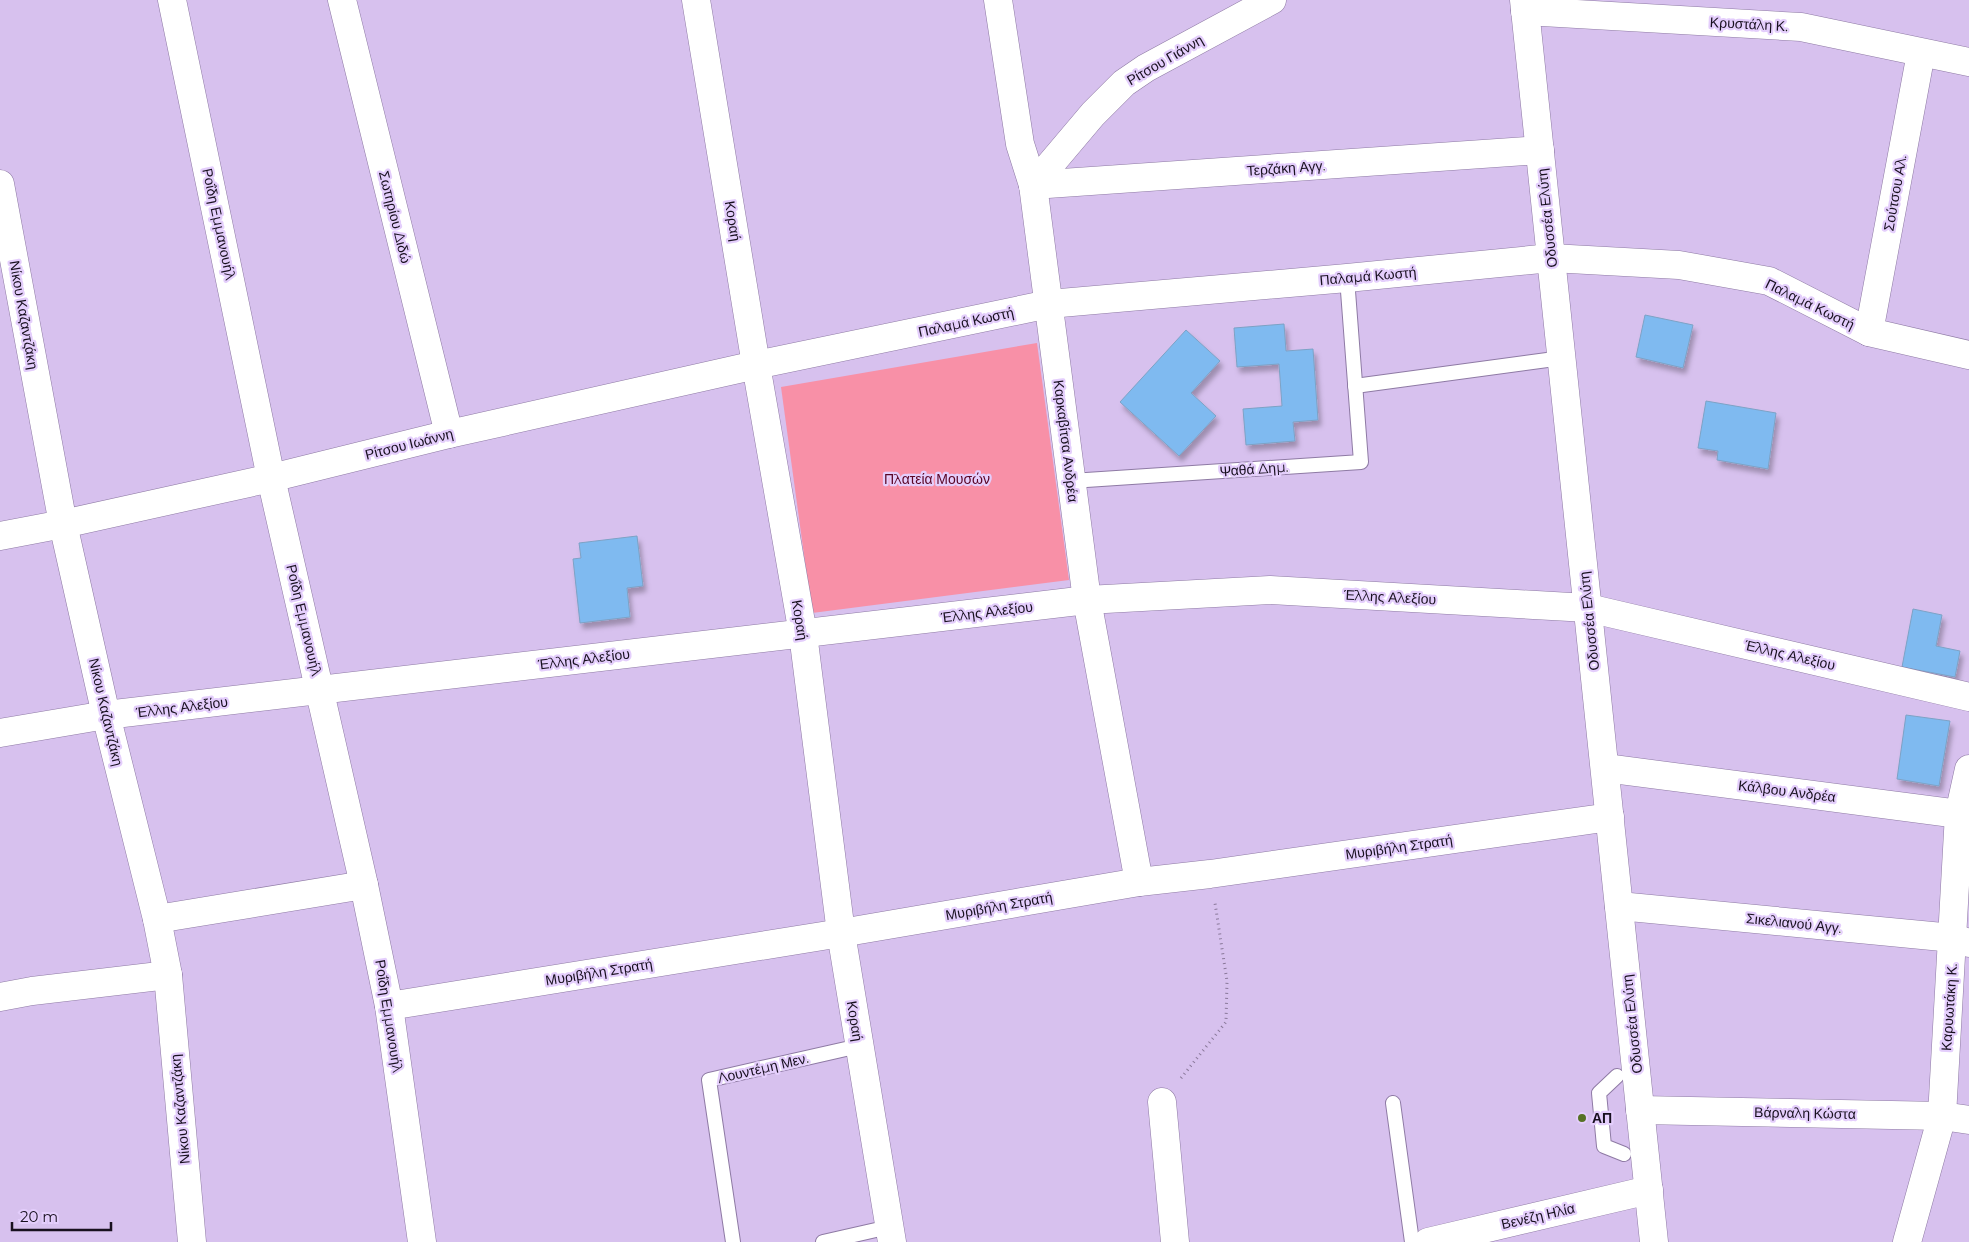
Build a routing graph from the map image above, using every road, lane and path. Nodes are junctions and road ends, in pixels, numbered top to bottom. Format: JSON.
{"nodes":[{"id":1,"x":172,"y":0,"type":"edge"},
{"id":2,"x":342,"y":0,"type":"edge"},
{"id":3,"x":696,"y":0,"type":"edge"},
{"id":4,"x":998,"y":0,"type":"edge"},
{"id":5,"x":1272,"y":0,"type":"edge"},
{"id":6,"x":1524,"y":5,"type":"edge"},
{"id":7,"x":1921,"y":53,"type":"junction"},
{"id":8,"x":1969,"y":62,"type":"edge"},
{"id":9,"x":1540,"y":150,"type":"junction"},
{"id":10,"x":0,"y":184,"type":"edge"},
{"id":11,"x":1033,"y":185,"type":"junction"},
{"id":12,"x":1551,"y":258,"type":"junction"},
{"id":13,"x":1347,"y":278,"type":"junction"},
{"id":14,"x":1049,"y":304,"type":"junction"},
{"id":15,"x":1869,"y":332,"type":"junction"},
{"id":16,"x":1969,"y":356,"type":"edge"},
{"id":17,"x":1562,"y":358,"type":"junction"},
{"id":18,"x":756,"y":365,"type":"junction"},
{"id":19,"x":1355,"y":386,"type":"junction"},
{"id":20,"x":449,"y":434,"type":"junction"},
{"id":21,"x":271,"y":478,"type":"junction"},
{"id":22,"x":1071,"y":481,"type":"junction"},
{"id":23,"x":63,"y":524,"type":"junction"},
{"id":24,"x":0,"y":536,"type":"edge"},
{"id":25,"x":1087,"y":600,"type":"junction"},
{"id":26,"x":1588,"y":608,"type":"junction"},
{"id":27,"x":803,"y":634,"type":"junction"},
{"id":28,"x":320,"y":690,"type":"junction"},
{"id":29,"x":1969,"y":697,"type":"edge"},
{"id":30,"x":106,"y":716,"type":"junction"},
{"id":31,"x":0,"y":733,"type":"edge"},
{"id":32,"x":1605,"y":768,"type":"junction"},
{"id":33,"x":1969,"y":769,"type":"edge"},
{"id":34,"x":1964,"y":815,"type":"edge"},
{"id":35,"x":1610,"y":817,"type":"junction"},
{"id":36,"x":1210,"y":874,"type":"junction"},
{"id":37,"x":1139,"y":882,"type":"junction"},
{"id":38,"x":364,"y":885,"type":"junction"},
{"id":39,"x":1619,"y":906,"type":"junction"},
{"id":40,"x":157,"y":919,"type":"junction"},
{"id":41,"x":841,"y":933,"type":"junction"},
{"id":42,"x":1961,"y":941,"type":"edge"},
{"id":43,"x":168,"y":975,"type":"junction"},
{"id":44,"x":0,"y":997,"type":"edge"},
{"id":45,"x":389,"y":1006,"type":"junction"},
{"id":46,"x":859,"y":1046,"type":"junction"},
{"id":47,"x":1626,"y":1067,"type":"junction"},
{"id":48,"x":1162,"y":1102,"type":"joint"},
{"id":49,"x":1393,"y":1102,"type":"dead end"},
{"id":50,"x":1640,"y":1110,"type":"junction"},
{"id":51,"x":1942,"y":1116,"type":"junction"},
{"id":52,"x":1969,"y":1120,"type":"edge"},
{"id":53,"x":1635,"y":1158,"type":"junction"},
{"id":54,"x":1649,"y":1190,"type":"junction"},
{"id":55,"x":891,"y":1234,"type":"edge"},
{"id":56,"x":192,"y":1242,"type":"edge"},
{"id":57,"x":422,"y":1242,"type":"edge"},
{"id":58,"x":733,"y":1242,"type":"edge"},
{"id":59,"x":823,"y":1242,"type":"edge"},
{"id":60,"x":1175,"y":1242,"type":"edge"},
{"id":61,"x":1412,"y":1242,"type":"edge"},
{"id":62,"x":1428,"y":1242,"type":"edge"},
{"id":63,"x":1654,"y":1242,"type":"edge"},
{"id":64,"x":1907,"y":1242,"type":"edge"}],
"edges":[{"from":1,"to":21,"type":"street","name":"Ροΐδη Εμμανουήλ"},
{"from":2,"to":20,"type":"street","name":"Σωτηρίου Διδώ"},
{"from":3,"to":18,"type":"street","name":"Κοραή"},
{"from":4,"to":11,"type":"street","name":"Καρκαβίτσα Ανδρέα"},
{"from":5,"to":11,"type":"street","name":"Ρίτσου Γιάννη"},
{"from":6,"to":7,"type":"street","name":"Κρυστάλη Κ."},
{"from":6,"to":9,"type":"street","name":"Οδυσσέα Ελύτη"},
{"from":7,"to":8,"type":"street","name":"Κρυστάλη Κ."},
{"from":7,"to":15,"type":"street","name":"Σούτσου Αλ."},
{"from":9,"to":11,"type":"street","name":"Τερζάκη Αγγ."},
{"from":9,"to":12,"type":"street","name":"Οδυσσέα Ελύτη"},
{"from":10,"to":23,"type":"street","name":"Νίκου Καζαντζάκη"},
{"from":11,"to":14,"type":"street","name":"Καρκαβίτσα Ανδρέα"},
{"from":12,"to":13,"type":"street","name":"Παλαμά Κωστή"},
{"from":12,"to":15,"type":"street","name":"Παλαμά Κωστή"},
{"from":12,"to":17,"type":"street","name":"Οδυσσέα Ελύτη"},
{"from":13,"to":14,"type":"street","name":"Παλαμά Κωστή"},
{"from":13,"to":19,"type":"lane","name":"Ψαθά Δημ."},
{"from":14,"to":18,"type":"street","name":"Παλαμά Κωστή"},
{"from":14,"to":22,"type":"street","name":"Καρκαβίτσα Ανδρέα"},
{"from":15,"to":16,"type":"street","name":"Παλαμά Κωστή"},
{"from":17,"to":19,"type":"lane"},
{"from":17,"to":26,"type":"street","name":"Οδυσσέα Ελύτη"},
{"from":18,"to":20,"type":"street","name":"Ρίτσου Ιωάννη"},
{"from":18,"to":27,"type":"street","name":"Κοραή"},
{"from":19,"to":22,"type":"lane","name":"Ψαθά Δημ."},
{"from":20,"to":21,"type":"street","name":"Ρίτσου Ιωάννη"},
{"from":21,"to":23,"type":"street","name":"Ρίτσου Ιωάννη"},
{"from":21,"to":28,"type":"street","name":"Ροΐδη Εμμανουήλ"},
{"from":22,"to":25,"type":"street","name":"Καρκαβίτσα Ανδρέα"},
{"from":23,"to":24,"type":"street","name":"Ρίτσου Ιωάννη"},
{"from":23,"to":30,"type":"street","name":"Νίκου Καζαντζάκη"},
{"from":25,"to":26,"type":"street","name":"Έλλης Αλεξίου"},
{"from":25,"to":27,"type":"street","name":"Έλλης Αλεξίου"},
{"from":25,"to":37,"type":"street","name":"Καρκαβίτσα Ανδρέα"},
{"from":26,"to":29,"type":"street","name":"Έλλης Αλεξίου"},
{"from":26,"to":32,"type":"street","name":"Οδυσσέα Ελύτη"},
{"from":27,"to":28,"type":"street","name":"Έλλης Αλεξίου"},
{"from":27,"to":41,"type":"street","name":"Κοραή"},
{"from":28,"to":30,"type":"street","name":"Έλλης Αλεξίου"},
{"from":28,"to":38,"type":"street","name":"Ροΐδη Εμμανουήλ"},
{"from":30,"to":31,"type":"street","name":"Έλλης Αλεξίου"},
{"from":30,"to":40,"type":"street","name":"Νίκου Καζαντζάκη"},
{"from":32,"to":34,"type":"street","name":"Κάλβου Ανδρέα"},
{"from":32,"to":35,"type":"street","name":"Οδυσσέα Ελύτη"},
{"from":33,"to":34,"type":"street","name":"Καρυωτάκη Κ."},
{"from":34,"to":42,"type":"street","name":"Καρυωτάκη Κ."},
{"from":35,"to":36,"type":"street","name":"Μυριβήλη Στρατή"},
{"from":35,"to":39,"type":"street","name":"Οδυσσέα Ελύτη"},
{"from":36,"to":37,"type":"street","name":"Μυριβήλη Στρατή"},
{"from":36,"to":48,"type":"path"},
{"from":37,"to":41,"type":"street","name":"Μυριβήλη Στρατή"},
{"from":38,"to":40,"type":"street"},
{"from":38,"to":45,"type":"street","name":"Ροΐδη Εμμανουήλ"},
{"from":39,"to":42,"type":"street","name":"Σικελιανού Αγγ."},
{"from":39,"to":47,"type":"street","name":"Οδυσσέα Ελύτη"},
{"from":40,"to":43,"type":"street","name":"Νίκου Καζαντζάκη"},
{"from":41,"to":45,"type":"street","name":"Μυριβήλη Στρατή"},
{"from":41,"to":46,"type":"street","name":"Κοραή"},
{"from":42,"to":51,"type":"street","name":"Καρυωτάκη Κ."},
{"from":43,"to":44,"type":"street"},
{"from":43,"to":56,"type":"street","name":"Νίκου Καζαντζάκη"},
{"from":45,"to":57,"type":"street","name":"Ροΐδη Εμμανουήλ"},
{"from":46,"to":55,"type":"street","name":"Κοραή"},
{"from":46,"to":58,"type":"lane","name":"Λουντέμη Μεν."},
{"from":47,"to":50,"type":"street","name":"Οδυσσέα Ελύτη"},
{"from":47,"to":53,"type":"lane"},
{"from":48,"to":60,"type":"street"},
{"from":49,"to":61,"type":"lane"},
{"from":50,"to":51,"type":"street","name":"Βάρναλη Κώστα"},
{"from":50,"to":53,"type":"street","name":"Οδυσσέα Ελύτη"},
{"from":51,"to":52,"type":"street","name":"Βάρναλη Κώστα"},
{"from":51,"to":64,"type":"street","name":"Καρυωτάκη Κ."},
{"from":53,"to":54,"type":"street","name":"Οδυσσέα Ελύτη"},
{"from":54,"to":62,"type":"street","name":"Βενέζη Ηλία"},
{"from":54,"to":63,"type":"street","name":"Οδυσσέα Ελύτη"},
{"from":55,"to":59,"type":"lane"}]}
